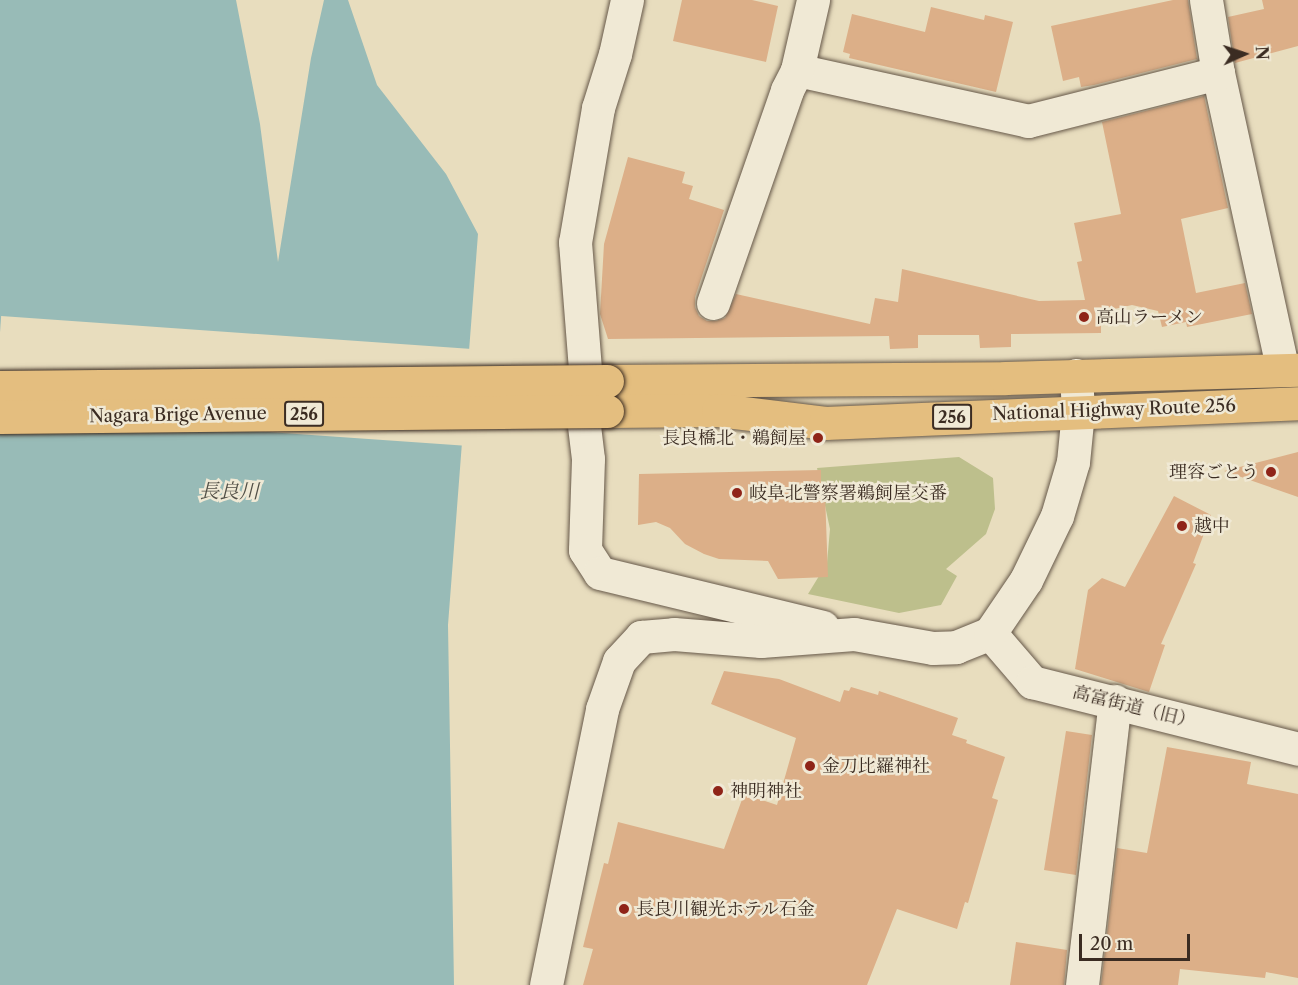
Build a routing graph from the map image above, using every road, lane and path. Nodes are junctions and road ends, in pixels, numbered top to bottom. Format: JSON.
{"nodes":[{"id":1,"x":627,"y":0,"type":"edge"},
{"id":2,"x":813,"y":0,"type":"edge"},
{"id":3,"x":1206,"y":0,"type":"edge"},
{"id":4,"x":797,"y":70,"type":"junction"},
{"id":5,"x":1218,"y":73,"type":"junction"},
{"id":6,"x":713,"y":303,"type":"dead end"},
{"id":7,"x":1291,"y":370,"type":"edge"},
{"id":8,"x":1076,"y":375,"type":"junction"},
{"id":9,"x":0,"y":387,"type":"edge"},
{"id":10,"x":607,"y":396,"type":"junction"},
{"id":11,"x":1298,"y":403,"type":"edge"},
{"id":12,"x":1078,"y":412,"type":"junction"},
{"id":13,"x":0,"y":417,"type":"edge"},
{"id":14,"x":990,"y":633,"type":"junction"},
{"id":15,"x":854,"y":634,"type":"junction"},
{"id":16,"x":1115,"y":701,"type":"junction"},
{"id":17,"x":1298,"y":749,"type":"edge"},
{"id":18,"x":546,"y":985,"type":"edge"},
{"id":19,"x":1082,"y":985,"type":"edge"}],
"edges":[{"from":1,"to":15,"type":"street"},
{"from":2,"to":4,"type":"street"},
{"from":3,"to":5,"type":"street"},
{"from":4,"to":5,"type":"street"},
{"from":4,"to":6,"type":"street"},
{"from":5,"to":7,"type":"street"},
{"from":7,"to":8,"type":"highway","name":"National Highway Route 256","number":"256"},
{"from":8,"to":10,"type":"highway","name":"National Highway Route 256","number":"256"},
{"from":8,"to":12,"type":"street"},
{"from":9,"to":10,"type":"highway","name":"Nagara Brige Avenue","number":"256","bridge":true},
{"from":10,"to":12,"type":"highway","name":"National Highway Route 256","number":"256"},
{"from":10,"to":13,"type":"highway","name":"Nagara Brige Avenue","number":"256","bridge":true},
{"from":11,"to":12,"type":"highway","name":"National Highway Route 256","number":"256"},
{"from":12,"to":14,"type":"street"},
{"from":14,"to":15,"type":"street"},
{"from":14,"to":16,"type":"street","name":"高富街道（旧）"},
{"from":15,"to":18,"type":"street"},
{"from":16,"to":17,"type":"street","name":"高富街道（旧）"},
{"from":16,"to":19,"type":"street"}]}
